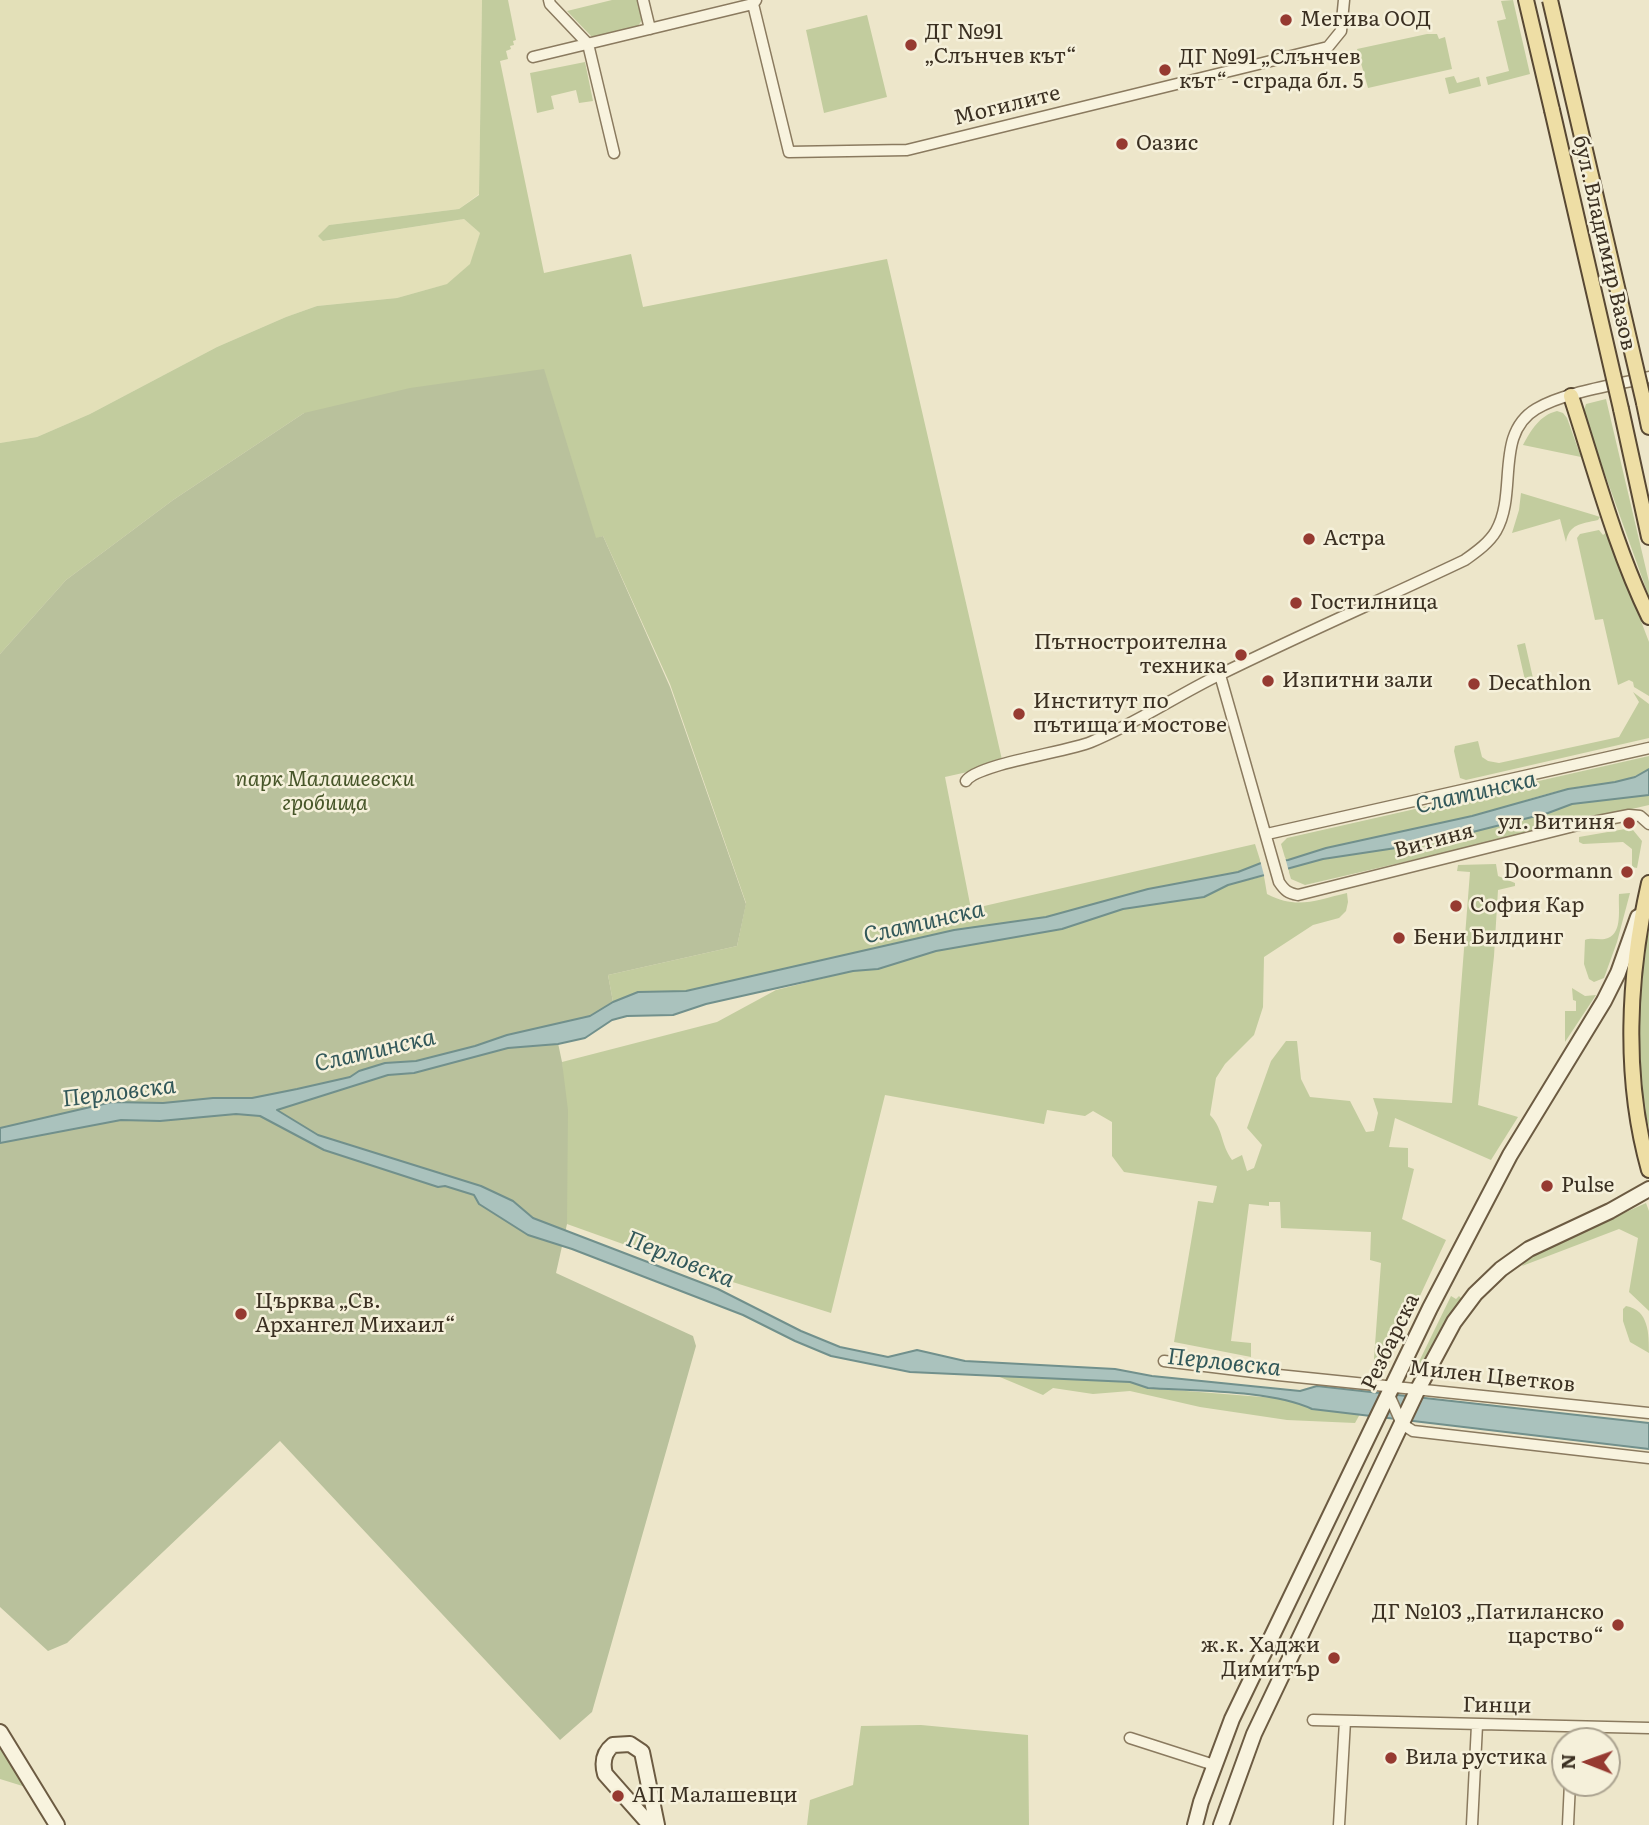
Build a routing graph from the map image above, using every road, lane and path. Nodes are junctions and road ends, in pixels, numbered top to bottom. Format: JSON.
{"nodes":[{"id":1,"x":549,"y":0,"type":"edge"},
{"id":2,"x":643,"y":0,"type":"edge"},
{"id":3,"x":1344,"y":0,"type":"edge"},
{"id":4,"x":1526,"y":0,"type":"edge"},
{"id":5,"x":1550,"y":0,"type":"edge"},
{"id":6,"x":755,"y":2,"type":"edge"},
{"id":7,"x":650,"y":29,"type":"junction"},
{"id":8,"x":588,"y":44,"type":"junction"},
{"id":9,"x":533,"y":57,"type":"dead end"},
{"id":10,"x":614,"y":153,"type":"dead end"},
{"id":11,"x":1649,"y":377,"type":"edge"},
{"id":12,"x":1571,"y":396,"type":"junction"},
{"id":13,"x":1649,"y":427,"type":"edge"},
{"id":14,"x":1649,"y":537,"type":"edge"},
{"id":15,"x":1649,"y":617,"type":"edge"},
{"id":16,"x":1220,"y":675,"type":"junction"},
{"id":17,"x":1649,"y":747,"type":"edge"},
{"id":18,"x":966,"y":781,"type":"dead end"},
{"id":19,"x":1649,"y":824,"type":"edge"},
{"id":20,"x":1267,"y":834,"type":"junction"},
{"id":21,"x":1648,"y":886,"type":"edge"},
{"id":22,"x":1649,"y":1170,"type":"edge"},
{"id":23,"x":1649,"y":1189,"type":"edge"},
{"id":24,"x":1164,"y":1362,"type":"dead end"},
{"id":25,"x":1418,"y":1389,"type":"junction"},
{"id":26,"x":1391,"y":1390,"type":"junction"},
{"id":27,"x":1649,"y":1413,"type":"edge"},
{"id":28,"x":1402,"y":1424,"type":"junction"},
{"id":29,"x":1649,"y":1458,"type":"edge"},
{"id":30,"x":1313,"y":1720,"type":"dead end"},
{"id":31,"x":1345,"y":1721,"type":"junction"},
{"id":32,"x":1477,"y":1725,"type":"junction"},
{"id":33,"x":1551,"y":1727,"type":"edge"},
{"id":34,"x":1621,"y":1728,"type":"edge"},
{"id":35,"x":1649,"y":1728,"type":"edge"},
{"id":36,"x":0,"y":1732,"type":"edge"},
{"id":37,"x":1130,"y":1738,"type":"dead end"},
{"id":38,"x":1214,"y":1765,"type":"junction"},
{"id":39,"x":1569,"y":1797,"type":"edge"},
{"id":40,"x":57,"y":1825,"type":"edge"},
{"id":41,"x":650,"y":1825,"type":"edge"},
{"id":42,"x":657,"y":1825,"type":"edge"},
{"id":43,"x":1195,"y":1825,"type":"edge"},
{"id":44,"x":1221,"y":1825,"type":"edge"},
{"id":45,"x":1339,"y":1825,"type":"edge"},
{"id":46,"x":1472,"y":1825,"type":"edge"},
{"id":47,"x":1568,"y":1825,"type":"edge"}],
"edges":[{"from":1,"to":8,"type":"street"},
{"from":2,"to":7,"type":"street"},
{"from":3,"to":6,"type":"street","name":"Могилите"},
{"from":4,"to":14,"type":"main road","name":"бул. Владимир Вазов","bridge":true},
{"from":5,"to":13,"type":"main road","name":"бул. Владимир Вазов","bridge":true},
{"from":6,"to":7,"type":"street"},
{"from":7,"to":8,"type":"street"},
{"from":8,"to":9,"type":"street"},
{"from":8,"to":10,"type":"street"},
{"from":11,"to":12,"type":"street"},
{"from":12,"to":15,"type":"main road"},
{"from":12,"to":16,"type":"street"},
{"from":16,"to":18,"type":"street"},
{"from":16,"to":20,"type":"street","name":"Витиня"},
{"from":17,"to":20,"type":"street","name":"Витиня"},
{"from":19,"to":20,"type":"street","name":"Витиня"},
{"from":21,"to":22,"type":"main road"},
{"from":21,"to":26,"type":"street","name":"Резбарска"},
{"from":23,"to":25,"type":"street"},
{"from":24,"to":26,"type":"street","name":"Милен Цветков"},
{"from":25,"to":26,"type":"street","name":"Милен Цветков"},
{"from":25,"to":27,"type":"street","name":"Милен Цветков"},
{"from":25,"to":28,"type":"street"},
{"from":26,"to":28,"type":"street","name":"Милен Цветков"},
{"from":26,"to":38,"type":"street","name":"Резбарска"},
{"from":28,"to":29,"type":"street"},
{"from":28,"to":44,"type":"street"},
{"from":30,"to":31,"type":"street","name":"Гинци"},
{"from":31,"to":32,"type":"street","name":"Гинци"},
{"from":31,"to":45,"type":"street"},
{"from":32,"to":33,"type":"street","name":"Гинци"},
{"from":32,"to":46,"type":"street"},
{"from":34,"to":35,"type":"street","name":"Гинци"},
{"from":36,"to":40,"type":"street"},
{"from":37,"to":38,"type":"street"},
{"from":38,"to":43,"type":"street","name":"Резбарска"},
{"from":39,"to":47,"type":"street"},
{"from":41,"to":42,"type":"street"}]}
